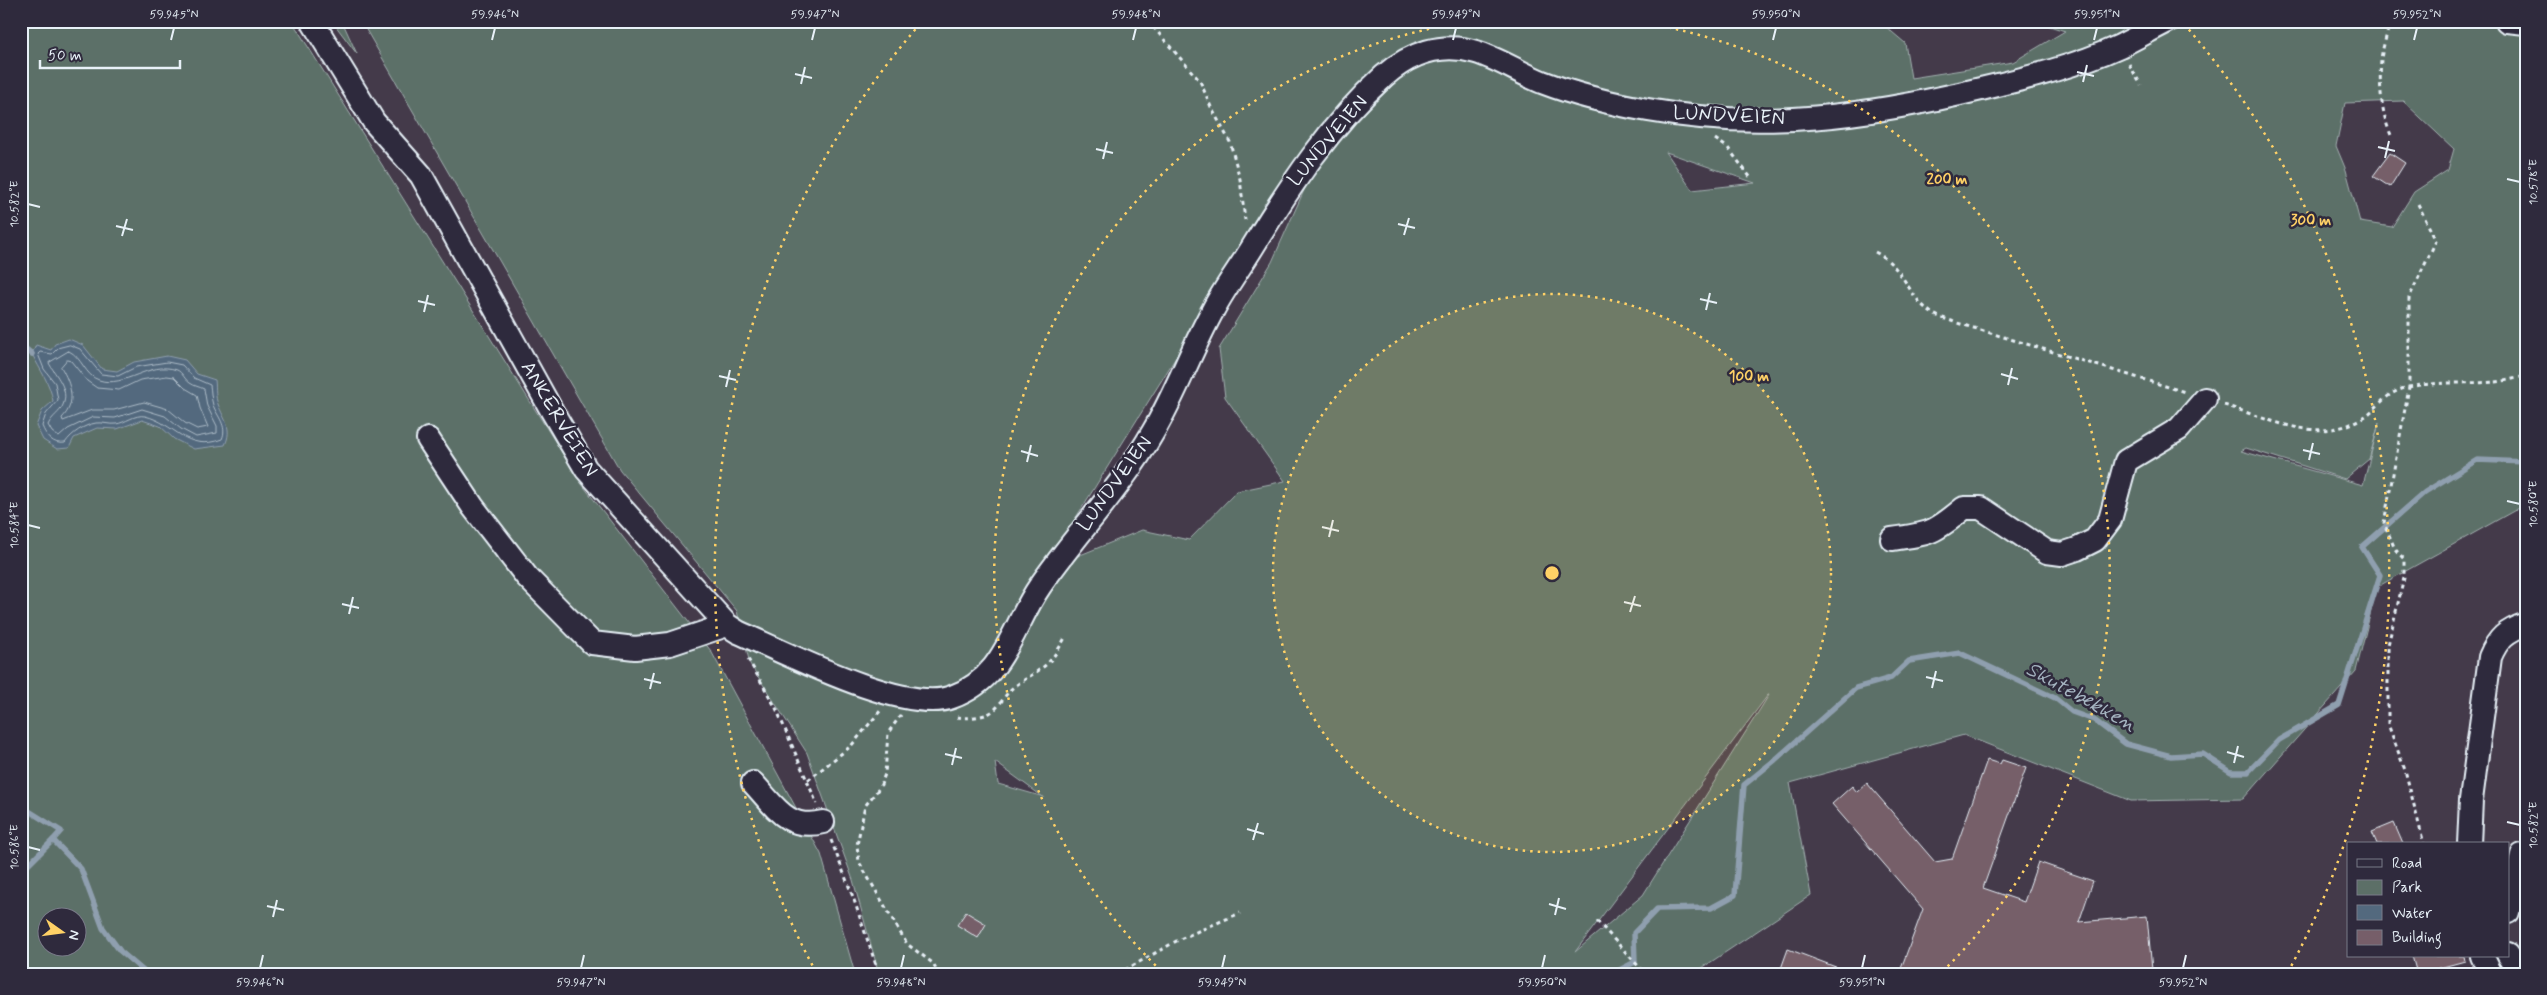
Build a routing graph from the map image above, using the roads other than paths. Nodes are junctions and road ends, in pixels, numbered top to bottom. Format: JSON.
{"nodes":[{"id":1,"x":312,"y":21,"type":"edge"},
{"id":2,"x":2168,"y":21,"type":"edge"},
{"id":3,"x":2507,"y":21,"type":"edge"},
{"id":4,"x":2526,"y":23,"type":"edge"},
{"id":5,"x":2205,"y":399,"type":"road end"},
{"id":6,"x":428,"y":438,"type":"dead end"},
{"id":7,"x":1892,"y":539,"type":"dead end"},
{"id":8,"x":2526,"y":624,"type":"edge"},
{"id":9,"x":733,"y":629,"type":"junction"},
{"id":10,"x":754,"y":782,"type":"dead end"},
{"id":11,"x":823,"y":822,"type":"dead end"},
{"id":12,"x":2469,"y":842,"type":"edge"},
{"id":13,"x":2522,"y":864,"type":"edge"},
{"id":14,"x":2510,"y":905,"type":"edge"},
{"id":15,"x":2510,"y":957,"type":"edge"},
{"id":16,"x":2483,"y":958,"type":"edge"},
{"id":17,"x":2491,"y":974,"type":"edge"},
{"id":18,"x":2521,"y":974,"type":"edge"}],
"edges":[{"from":1,"to":9,"type":"street","name":"ANKERVEIEN"},
{"from":2,"to":9,"type":"street","name":"LUNDVEIEN"},
{"from":3,"to":4,"type":"street"},
{"from":5,"to":7,"type":"street"},
{"from":6,"to":9,"type":"street"},
{"from":8,"to":12,"type":"street"},
{"from":10,"to":11,"type":"street"},
{"from":13,"to":14,"type":"street"},
{"from":15,"to":18,"type":"street"},
{"from":16,"to":17,"type":"street"}]}
